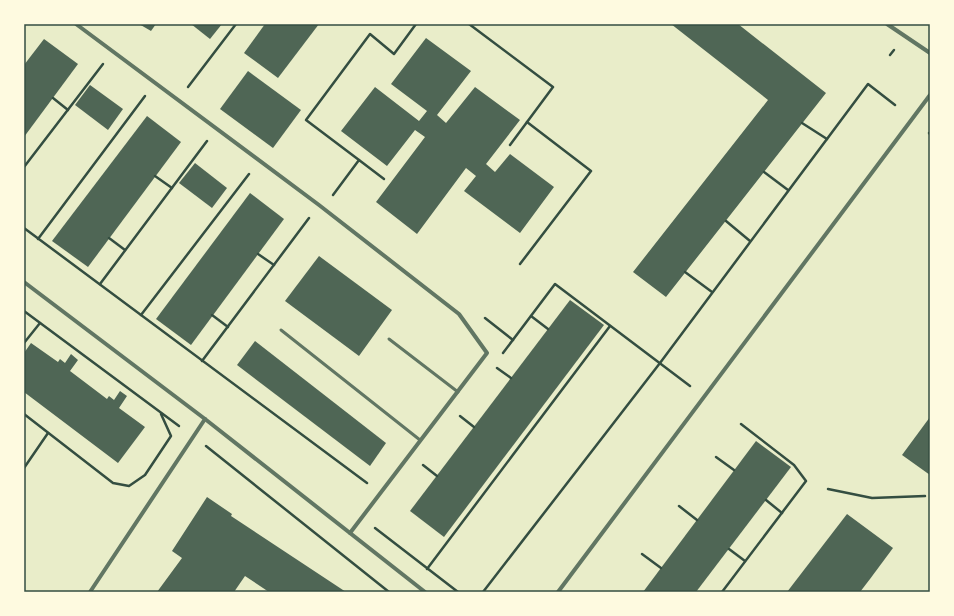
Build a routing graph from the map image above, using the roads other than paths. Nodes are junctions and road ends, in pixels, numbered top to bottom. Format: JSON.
{"nodes":[{"id":1,"x":76,"y":24,"type":"edge"},
{"id":2,"x":887,"y":24,"type":"edge"},
{"id":3,"x":930,"y":53,"type":"edge"},
{"id":4,"x":930,"y":95,"type":"edge"},
{"id":5,"x":24,"y":282,"type":"edge"},
{"id":6,"x":280,"y":330,"type":"dead end"},
{"id":7,"x":390,"y":339,"type":"dead end"},
{"id":8,"x":458,"y":392,"type":"junction"},
{"id":9,"x":205,"y":419,"type":"junction"},
{"id":10,"x":420,"y":440,"type":"junction"},
{"id":11,"x":350,"y":533,"type":"junction"},
{"id":12,"x":90,"y":592,"type":"edge"},
{"id":13,"x":425,"y":592,"type":"edge"},
{"id":14,"x":558,"y":592,"type":"edge"}],
"edges":[{"from":1,"to":8,"type":"street"},
{"from":2,"to":3,"type":"street"},
{"from":4,"to":14,"type":"street"},
{"from":5,"to":9,"type":"street"},
{"from":6,"to":10,"type":"lane"},
{"from":7,"to":8,"type":"lane"},
{"from":8,"to":10,"type":"street"},
{"from":9,"to":11,"type":"street"},
{"from":9,"to":12,"type":"street"},
{"from":10,"to":11,"type":"street"},
{"from":11,"to":13,"type":"street"}]}
